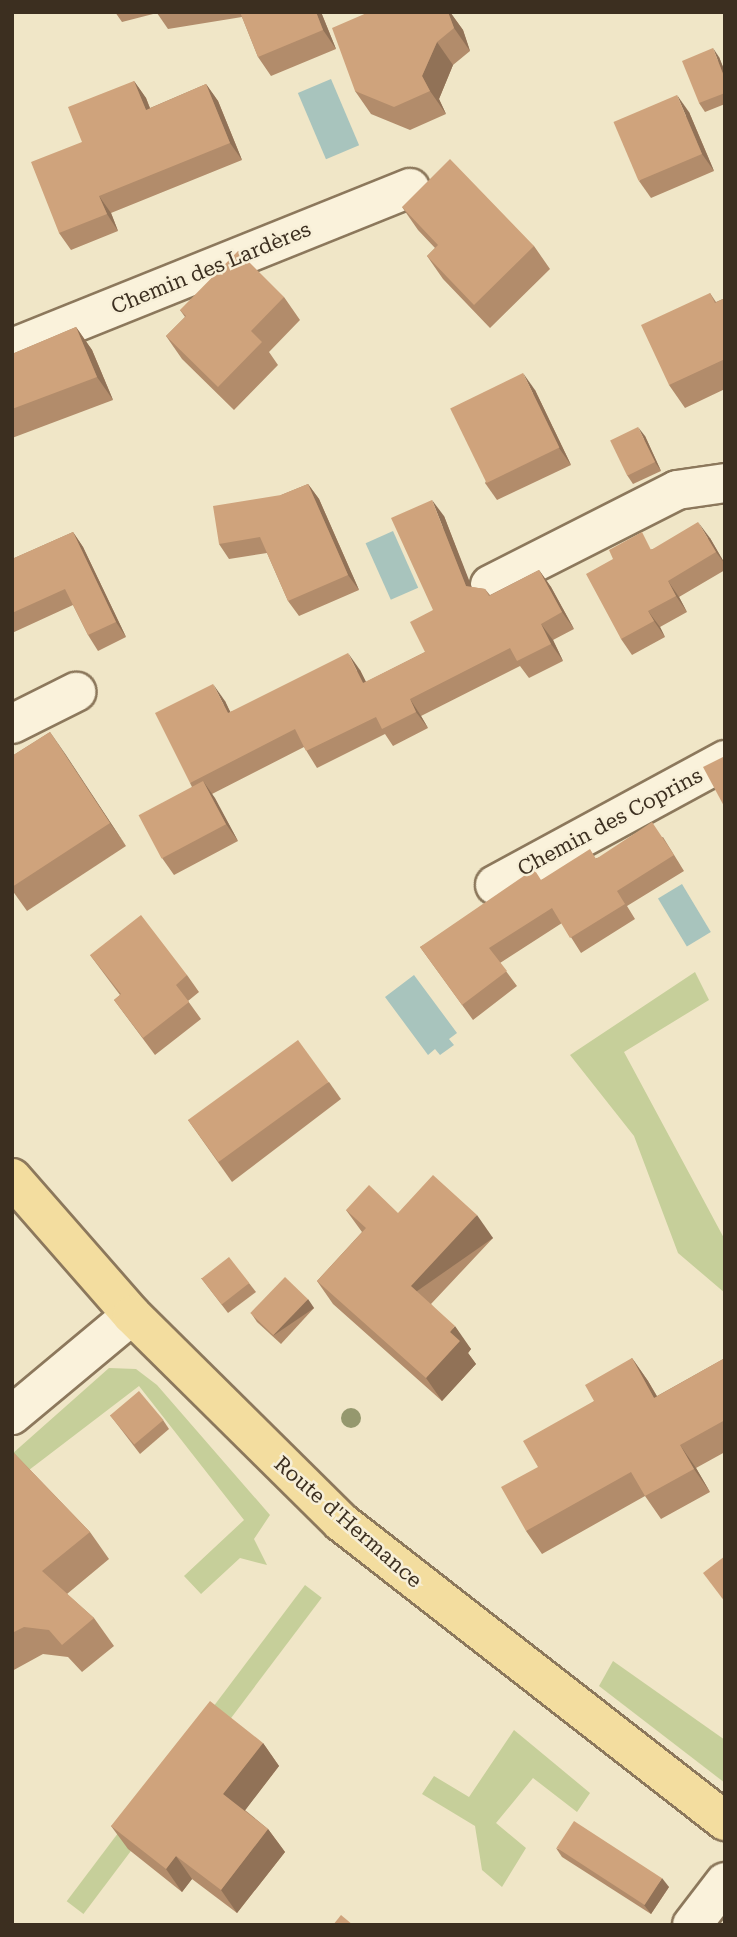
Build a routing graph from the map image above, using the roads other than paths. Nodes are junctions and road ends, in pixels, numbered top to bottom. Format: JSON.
{"nodes":[{"id":1,"x":410,"y":188,"type":"dead end"},
{"id":2,"x":12,"y":348,"type":"edge"},
{"id":3,"x":725,"y":483,"type":"edge"},
{"id":4,"x":490,"y":585,"type":"dead end"},
{"id":5,"x":76,"y":692,"type":"dead end"},
{"id":6,"x":12,"y":724,"type":"edge"},
{"id":7,"x":725,"y":760,"type":"edge"},
{"id":8,"x":495,"y":885,"type":"dead end"},
{"id":9,"x":12,"y":1178,"type":"edge"},
{"id":10,"x":132,"y":1315,"type":"junction"},
{"id":11,"x":12,"y":1415,"type":"edge"},
{"id":12,"x":725,"y":1821,"type":"edge"},
{"id":13,"x":725,"y":1882,"type":"edge"},
{"id":14,"x":692,"y":1925,"type":"edge"}],
"edges":[{"from":1,"to":2,"type":"street","name":"Chemin des Lardères"},
{"from":3,"to":4,"type":"street"},
{"from":5,"to":6,"type":"street"},
{"from":7,"to":8,"type":"street","name":"Chemin des Coprins"},
{"from":9,"to":10,"type":"main road","name":"Route d'Hermance"},
{"from":10,"to":11,"type":"street"},
{"from":10,"to":12,"type":"main road","name":"Route d'Hermance"},
{"from":13,"to":14,"type":"street"}]}
